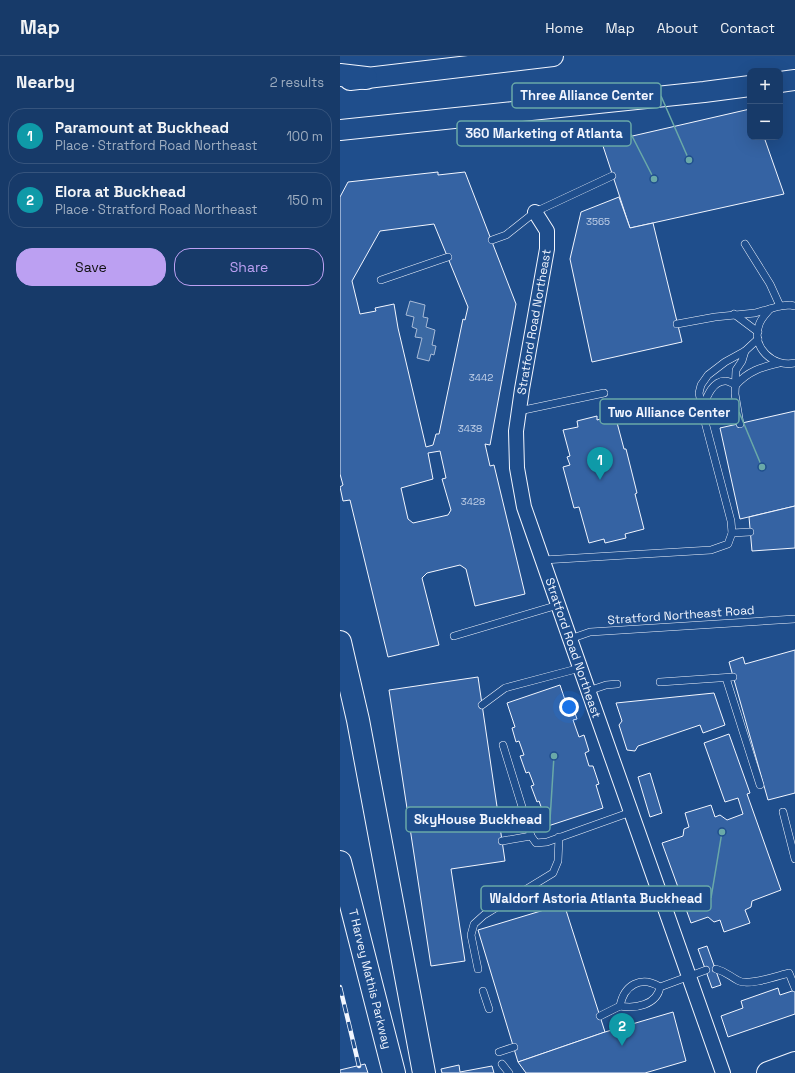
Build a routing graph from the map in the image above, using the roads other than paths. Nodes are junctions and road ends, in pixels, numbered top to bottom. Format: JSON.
{"nodes":[{"id":1,"x":553,"y":56,"type":"edge"},
{"id":2,"x":340,"y":75,"type":"edge"},
{"id":3,"x":366,"y":78,"type":"junction"},
{"id":4,"x":795,"y":80,"type":"edge"},
{"id":5,"x":340,"y":81,"type":"edge"},
{"id":6,"x":783,"y":82,"type":"edge"},
{"id":7,"x":747,"y":86,"type":"edge"},
{"id":8,"x":340,"y":130,"type":"edge"},
{"id":9,"x":612,"y":176,"type":"dead end"},
{"id":10,"x":535,"y":212,"type":"junction"},
{"id":11,"x":492,"y":240,"type":"dead end"},
{"id":12,"x":745,"y":244,"type":"dead end"},
{"id":13,"x":448,"y":258,"type":"dead end"},
{"id":14,"x":381,"y":280,"type":"dead end"},
{"id":15,"x":780,"y":306,"type":"junction"},
{"id":16,"x":795,"y":306,"type":"edge"},
{"id":17,"x":771,"y":309,"type":"junction"},
{"id":18,"x":734,"y":314,"type":"junction"},
{"id":19,"x":677,"y":324,"type":"dead end"},
{"id":20,"x":758,"y":335,"type":"junction"},
{"id":21,"x":745,"y":351,"type":"junction"},
{"id":22,"x":779,"y":363,"type":"junction"},
{"id":23,"x":795,"y":363,"type":"edge"},
{"id":24,"x":736,"y":385,"type":"junction"},
{"id":25,"x":604,"y":393,"type":"dead end"},
{"id":26,"x":702,"y":409,"type":"junction"},
{"id":27,"x":519,"y":411,"type":"junction"},
{"id":28,"x":740,"y":424,"type":"dead end"},
{"id":29,"x":750,"y":532,"type":"dead end"},
{"id":30,"x":732,"y":533,"type":"junction"},
{"id":31,"x":543,"y":560,"type":"junction"},
{"id":32,"x":558,"y":605,"type":"junction"},
{"id":33,"x":795,"y":619,"type":"edge"},
{"id":34,"x":454,"y":636,"type":"dead end"},
{"id":35,"x":570,"y":640,"type":"junction"},
{"id":36,"x":340,"y":642,"type":"edge"},
{"id":37,"x":580,"y":668,"type":"junction"},
{"id":38,"x":660,"y":682,"type":"dead end"},
{"id":39,"x":617,"y":684,"type":"dead end"},
{"id":40,"x":588,"y":691,"type":"junction"},
{"id":41,"x":482,"y":705,"type":"dead end"},
{"id":42,"x":503,"y":745,"type":"dead end"},
{"id":43,"x":760,"y":785,"type":"dead end"},
{"id":44,"x":631,"y":812,"type":"junction"},
{"id":45,"x":783,"y":812,"type":"dead end"},
{"id":46,"x":530,"y":836,"type":"junction"},
{"id":47,"x":559,"y":838,"type":"junction"},
{"id":48,"x":502,"y":841,"type":"dead end"},
{"id":49,"x":795,"y":859,"type":"edge"},
{"id":50,"x":340,"y":862,"type":"edge"},
{"id":51,"x":716,"y":969,"type":"dead end"},
{"id":52,"x":478,"y":970,"type":"dead end"},
{"id":53,"x":706,"y":970,"type":"dead end"},
{"id":54,"x":689,"y":977,"type":"junction"},
{"id":55,"x":660,"y":987,"type":"junction"},
{"id":56,"x":795,"y":988,"type":"edge"},
{"id":57,"x":483,"y":991,"type":"dead end"},
{"id":58,"x":620,"y":1006,"type":"junction"},
{"id":59,"x":489,"y":1009,"type":"dead end"},
{"id":60,"x":600,"y":1016,"type":"dead end"},
{"id":61,"x":514,"y":1047,"type":"dead end"},
{"id":62,"x":499,"y":1052,"type":"dead end"},
{"id":63,"x":795,"y":1063,"type":"edge"},
{"id":64,"x":502,"y":1064,"type":"dead end"},
{"id":65,"x":394,"y":1073,"type":"edge"},
{"id":66,"x":424,"y":1073,"type":"edge"},
{"id":67,"x":509,"y":1073,"type":"edge"},
{"id":68,"x":723,"y":1073,"type":"edge"},
{"id":69,"x":768,"y":1073,"type":"edge"}],
"edges":[{"from":1,"to":3,"type":"main road"},
{"from":2,"to":3,"type":"highway"},
{"from":3,"to":5,"type":"main road"},
{"from":4,"to":6,"type":"main road"},
{"from":7,"to":8,"type":"main road"},
{"from":9,"to":10,"type":"lane"},
{"from":10,"to":11,"type":"lane"},
{"from":10,"to":27,"type":"street","name":"Stratford Road Northeast"},
{"from":12,"to":15,"type":"lane"},
{"from":13,"to":14,"type":"lane"},
{"from":15,"to":16,"type":"lane"},
{"from":15,"to":17,"type":"lane"},
{"from":17,"to":18,"type":"lane"},
{"from":17,"to":20,"type":"lane"},
{"from":18,"to":19,"type":"lane"},
{"from":18,"to":20,"type":"lane"},
{"from":20,"to":21,"type":"lane"},
{"from":20,"to":22,"type":"lane"},
{"from":21,"to":24,"type":"lane"},
{"from":21,"to":26,"type":"lane"},
{"from":22,"to":23,"type":"lane"},
{"from":22,"to":24,"type":"lane"},
{"from":24,"to":26,"type":"lane"},
{"from":24,"to":28,"type":"lane"},
{"from":25,"to":27,"type":"lane"},
{"from":26,"to":30,"type":"lane"},
{"from":27,"to":31,"type":"street","name":"Stratford Road Northeast"},
{"from":29,"to":30,"type":"lane"},
{"from":30,"to":31,"type":"lane"},
{"from":31,"to":32,"type":"street","name":"Stratford Road Northeast"},
{"from":32,"to":34,"type":"lane"},
{"from":32,"to":35,"type":"street","name":"Stratford Road Northeast"},
{"from":33,"to":35,"type":"lane","name":"Stratford Northeast Road"},
{"from":35,"to":37,"type":"street","name":"Stratford Road Northeast"},
{"from":36,"to":66,"type":"highway"},
{"from":37,"to":40,"type":"street","name":"Stratford Road Northeast"},
{"from":37,"to":41,"type":"lane"},
{"from":38,"to":43,"type":"lane"},
{"from":39,"to":40,"type":"lane"},
{"from":40,"to":44,"type":"street","name":"Stratford Road Northeast"},
{"from":42,"to":46,"type":"lane"},
{"from":44,"to":47,"type":"lane"},
{"from":44,"to":54,"type":"street","name":"Stratford Road Northeast"},
{"from":45,"to":49,"type":"lane"},
{"from":46,"to":47,"type":"lane"},
{"from":46,"to":48,"type":"lane"},
{"from":47,"to":52,"type":"lane"},
{"from":50,"to":65,"type":"highway","name":"T Harvey Mathis Parkway"},
{"from":51,"to":56,"type":"lane"},
{"from":53,"to":54,"type":"lane"},
{"from":54,"to":55,"type":"lane"},
{"from":54,"to":68,"type":"street","name":"Stratford Road Northeast"},
{"from":55,"to":58,"type":"lane"},
{"from":55,"to":58,"type":"lane"},
{"from":57,"to":59,"type":"lane"},
{"from":58,"to":60,"type":"lane"},
{"from":61,"to":62,"type":"lane"},
{"from":63,"to":69,"type":"highway"},
{"from":64,"to":67,"type":"lane"}]}
